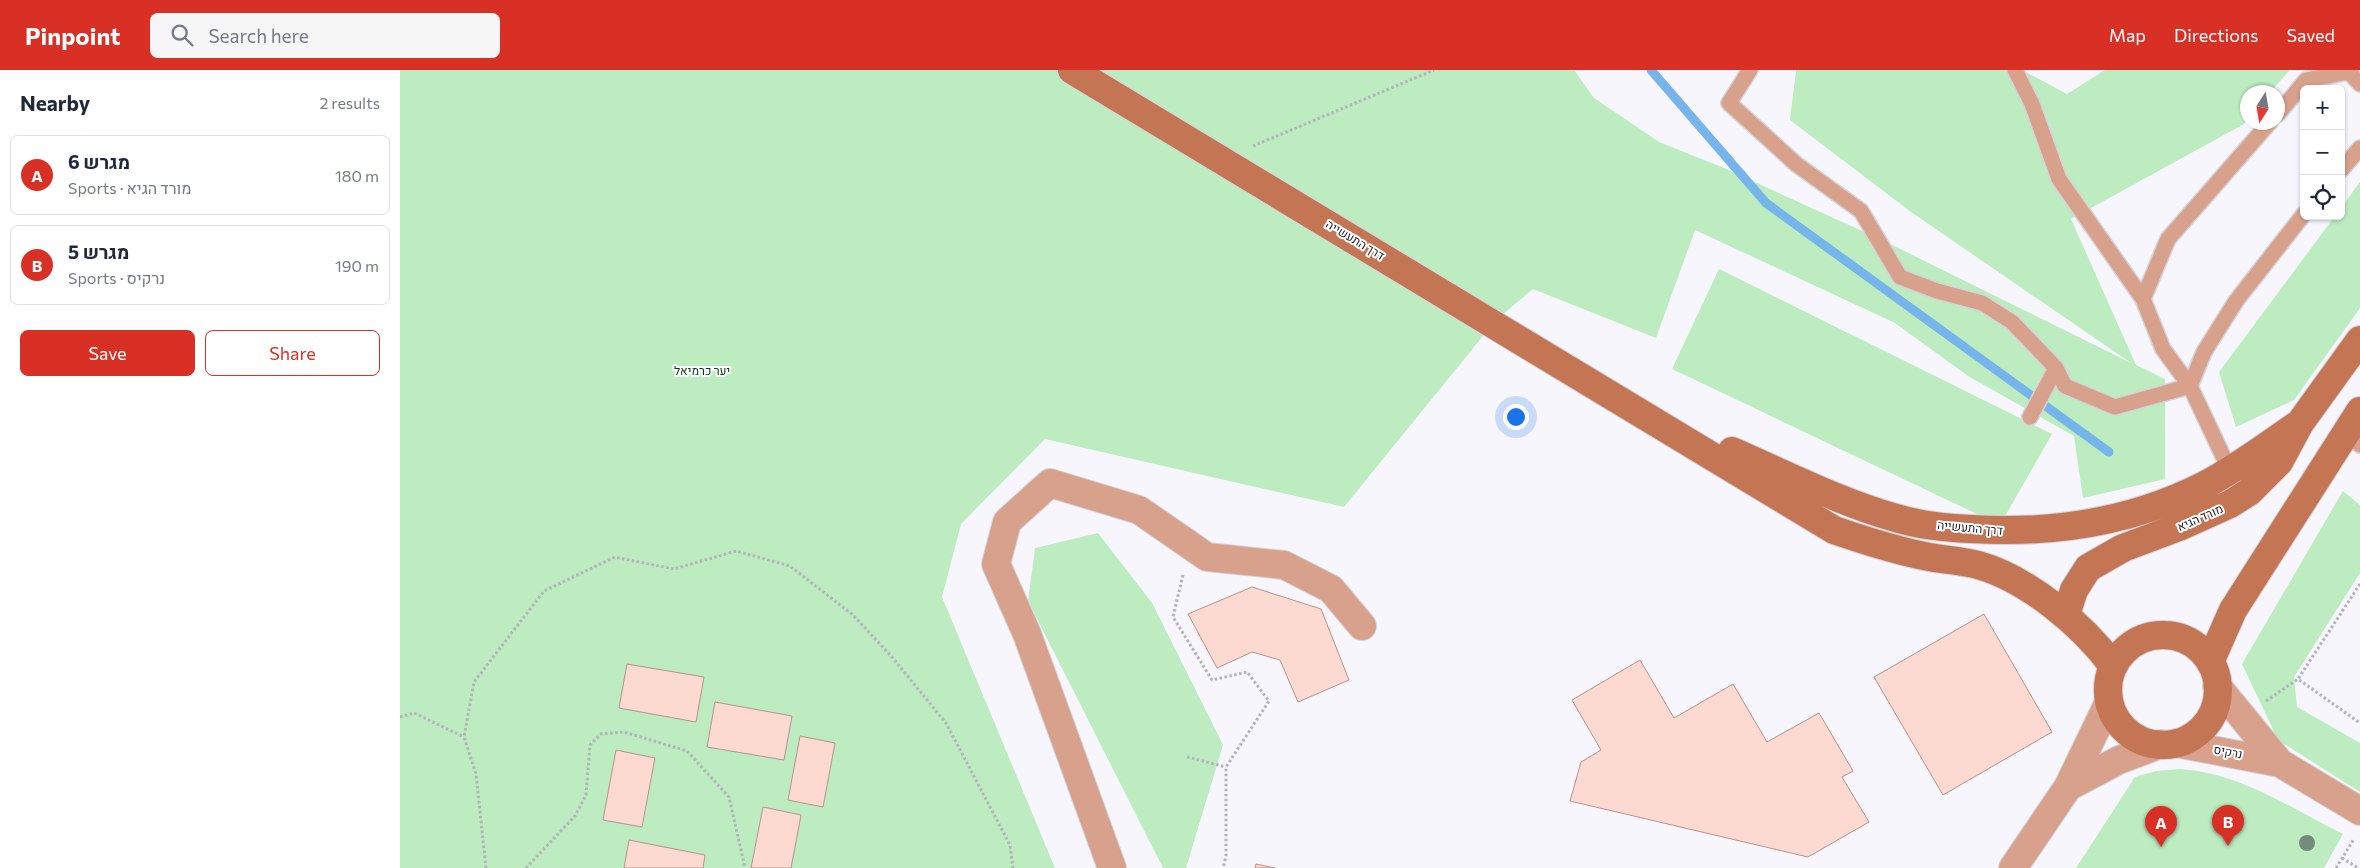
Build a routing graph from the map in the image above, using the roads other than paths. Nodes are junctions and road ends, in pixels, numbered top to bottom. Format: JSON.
{"nodes":[{"id":1,"x":1072,"y":70,"type":"edge"},
{"id":2,"x":1750,"y":70,"type":"edge"},
{"id":3,"x":2016,"y":70,"type":"edge"},
{"id":4,"x":2360,"y":84,"type":"edge"},
{"id":5,"x":2285,"y":106,"type":"edge"},
{"id":6,"x":2263,"y":130,"type":"edge"},
{"id":7,"x":2360,"y":148,"type":"edge"},
{"id":8,"x":2345,"y":165,"type":"edge"},
{"id":9,"x":2300,"y":219,"type":"edge"},
{"id":10,"x":2143,"y":299,"type":"junction"},
{"id":11,"x":2360,"y":340,"type":"edge"},
{"id":12,"x":2056,"y":368,"type":"junction"},
{"id":13,"x":2190,"y":386,"type":"junction"},
{"id":14,"x":1637,"y":410,"type":"junction"},
{"id":15,"x":2030,"y":417,"type":"dead end"},
{"id":16,"x":2300,"y":423,"type":"junction"},
{"id":17,"x":2355,"y":430,"type":"edge"},
{"id":18,"x":2230,"y":471,"type":"junction"},
{"id":19,"x":2204,"y":485,"type":"junction"},
{"id":20,"x":2179,"y":528,"type":"junction"},
{"id":21,"x":2066,"y":615,"type":"junction"},
{"id":22,"x":1362,"y":626,"type":"dead end"},
{"id":23,"x":2112,"y":666,"type":"junction"},
{"id":24,"x":2214,"y":674,"type":"junction"},
{"id":25,"x":2109,"y":702,"type":"junction"},
{"id":26,"x":2169,"y":744,"type":"junction"},
{"id":27,"x":2280,"y":763,"type":"junction"},
{"id":28,"x":2068,"y":787,"type":"junction"},
{"id":29,"x":2360,"y":811,"type":"edge"},
{"id":30,"x":1112,"y":868,"type":"edge"},
{"id":31,"x":2013,"y":868,"type":"edge"}],
"edges":[{"from":1,"to":14,"type":"street","name":"דרך התעשייה"},
{"from":2,"to":12,"type":"lane"},
{"from":3,"to":10,"type":"lane"},
{"from":4,"to":5,"type":"lane"},
{"from":6,"to":10,"type":"lane"},
{"from":7,"to":8,"type":"lane"},
{"from":9,"to":13,"type":"lane"},
{"from":10,"to":13,"type":"lane"},
{"from":11,"to":16,"type":"street","name":"מורד הגיא"},
{"from":12,"to":13,"type":"lane"},
{"from":12,"to":15,"type":"lane"},
{"from":13,"to":18,"type":"lane"},
{"from":14,"to":19,"type":"street","name":"דרך התעשייה"},
{"from":14,"to":21,"type":"street","name":"דרך התעשייה"},
{"from":16,"to":18,"type":"street","name":"דרך התעשייה"},
{"from":16,"to":20,"type":"street","name":"מורד הגיא"},
{"from":17,"to":24,"type":"street"},
{"from":18,"to":19,"type":"street","name":"דרך התעשייה"},
{"from":19,"to":20,"type":"street"},
{"from":20,"to":21,"type":"street","name":"מורד הגיא"},
{"from":21,"to":23,"type":"street"},
{"from":22,"to":30,"type":"street"},
{"from":23,"to":24,"type":"street"},
{"from":23,"to":25,"type":"street"},
{"from":24,"to":26,"type":"street"},
{"from":24,"to":27,"type":"street","name":"נרקיס"},
{"from":25,"to":26,"type":"street"},
{"from":25,"to":28,"type":"street"},
{"from":26,"to":27,"type":"street","name":"נרקיס"},
{"from":26,"to":28,"type":"street"},
{"from":27,"to":29,"type":"street","name":"נרקיס"},
{"from":28,"to":31,"type":"street"}]}
